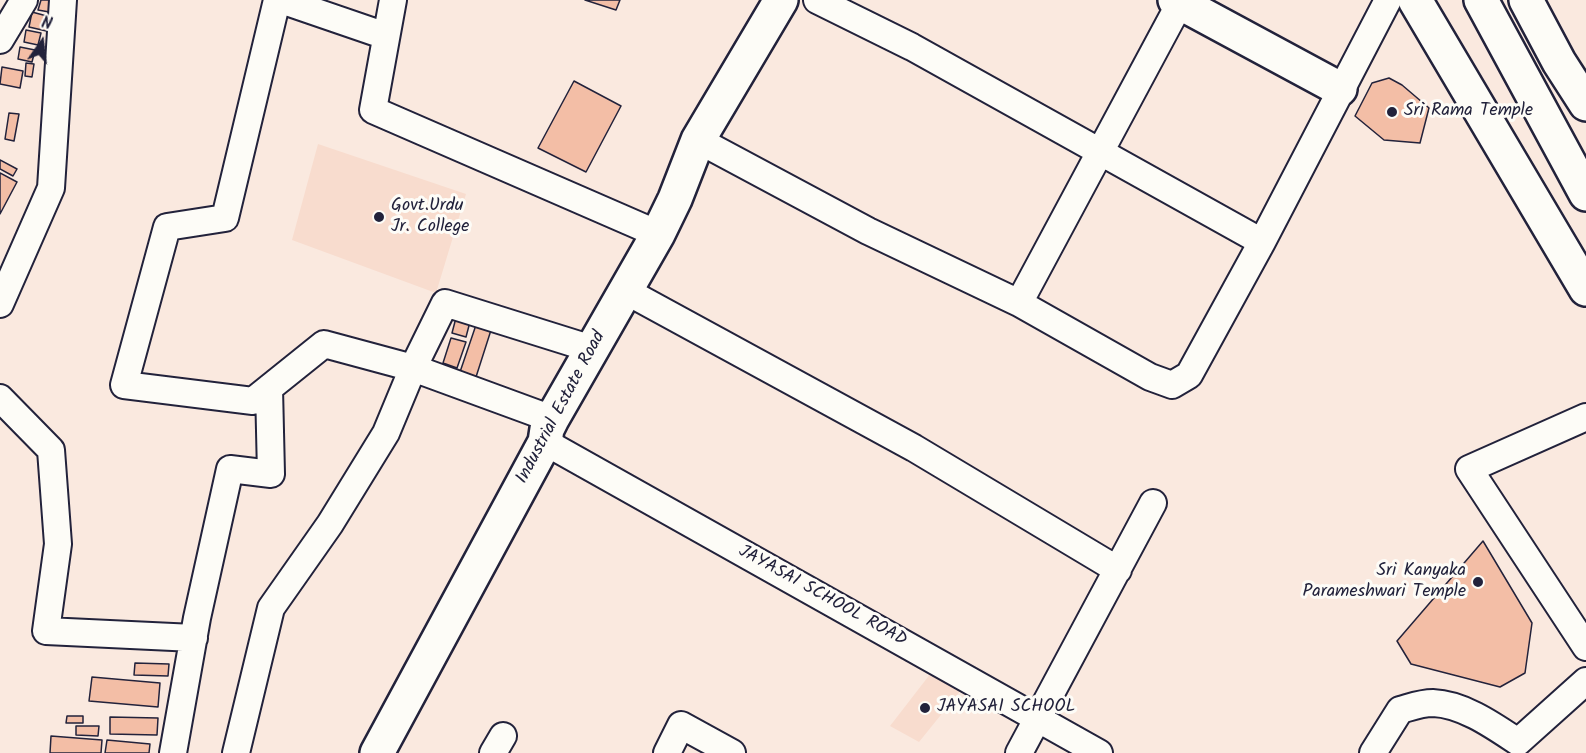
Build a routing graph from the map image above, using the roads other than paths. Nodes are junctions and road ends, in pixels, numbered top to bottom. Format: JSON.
{"nodes":[{"id":1,"x":24,"y":0,"type":"edge"},
{"id":2,"x":63,"y":0,"type":"edge"},
{"id":3,"x":277,"y":0,"type":"edge"},
{"id":4,"x":282,"y":0,"type":"edge"},
{"id":5,"x":393,"y":0,"type":"edge"},
{"id":6,"x":781,"y":0,"type":"edge"},
{"id":7,"x":817,"y":0,"type":"edge"},
{"id":8,"x":1388,"y":0,"type":"edge"},
{"id":9,"x":1415,"y":0,"type":"edge"},
{"id":10,"x":1481,"y":0,"type":"edge"},
{"id":11,"x":1526,"y":0,"type":"edge"},
{"id":12,"x":1178,"y":1,"type":"edge"},
{"id":13,"x":387,"y":36,"type":"junction"},
{"id":14,"x":0,"y":40,"type":"edge"},
{"id":15,"x":1340,"y":90,"type":"junction"},
{"id":16,"x":1586,"y":104,"type":"edge"},
{"id":17,"x":698,"y":140,"type":"junction"},
{"id":18,"x":1101,"y":151,"type":"junction"},
{"id":19,"x":1586,"y":194,"type":"edge"},
{"id":20,"x":658,"y":234,"type":"junction"},
{"id":21,"x":1262,"y":242,"type":"junction"},
{"id":22,"x":1586,"y":289,"type":"edge"},
{"id":23,"x":627,"y":291,"type":"junction"},
{"id":24,"x":1018,"y":303,"type":"junction"},
{"id":25,"x":0,"y":304,"type":"edge"},
{"id":26,"x":592,"y":349,"type":"junction"},
{"id":27,"x":413,"y":368,"type":"junction"},
{"id":28,"x":269,"y":388,"type":"junction"},
{"id":29,"x":0,"y":398,"type":"edge"},
{"id":30,"x":1586,"y":417,"type":"edge"},
{"id":31,"x":548,"y":430,"type":"junction"},
{"id":32,"x":1153,"y":503,"type":"dead end"},
{"id":33,"x":1118,"y":570,"type":"junction"},
{"id":34,"x":194,"y":638,"type":"junction"},
{"id":35,"x":1586,"y":647,"type":"edge"},
{"id":36,"x":1586,"y":681,"type":"edge"},
{"id":37,"x":1038,"y":718,"type":"junction"},
{"id":38,"x":1516,"y":749,"type":"edge"},
{"id":39,"x":173,"y":753,"type":"edge"},
{"id":40,"x":236,"y":753,"type":"edge"},
{"id":41,"x":377,"y":753,"type":"edge"},
{"id":42,"x":667,"y":753,"type":"edge"},
{"id":43,"x":732,"y":753,"type":"edge"},
{"id":44,"x":1019,"y":753,"type":"edge"},
{"id":45,"x":1099,"y":753,"type":"edge"},
{"id":46,"x":1373,"y":753,"type":"edge"}],
"edges":[{"from":1,"to":14,"type":"street"},
{"from":2,"to":25,"type":"street"},
{"from":3,"to":28,"type":"street"},
{"from":4,"to":13,"type":"street"},
{"from":5,"to":13,"type":"street"},
{"from":6,"to":17,"type":"main road","name":"Industrial Estate Road"},
{"from":7,"to":18,"type":"street"},
{"from":8,"to":15,"type":"street"},
{"from":9,"to":22,"type":"main road"},
{"from":10,"to":19,"type":"main road"},
{"from":11,"to":16,"type":"main road"},
{"from":12,"to":15,"type":"main road"},
{"from":12,"to":18,"type":"street"},
{"from":13,"to":20,"type":"street"},
{"from":15,"to":21,"type":"street"},
{"from":17,"to":20,"type":"main road","name":"Industrial Estate Road"},
{"from":17,"to":24,"type":"street"},
{"from":18,"to":21,"type":"street"},
{"from":18,"to":24,"type":"street"},
{"from":20,"to":23,"type":"main road","name":"Industrial Estate Road"},
{"from":21,"to":24,"type":"street"},
{"from":23,"to":26,"type":"main road","name":"Industrial Estate Road"},
{"from":23,"to":33,"type":"street"},
{"from":26,"to":27,"type":"street"},
{"from":26,"to":31,"type":"main road","name":"Industrial Estate Road"},
{"from":27,"to":28,"type":"street","name":"JAYASAI SCHOOL ROAD"},
{"from":27,"to":31,"type":"street","name":"JAYASAI SCHOOL ROAD"},
{"from":27,"to":40,"type":"street"},
{"from":28,"to":34,"type":"street"},
{"from":29,"to":34,"type":"street"},
{"from":30,"to":35,"type":"street"},
{"from":31,"to":37,"type":"street","name":"JAYASAI SCHOOL ROAD"},
{"from":31,"to":41,"type":"main road","name":"Industrial Estate Road"},
{"from":32,"to":33,"type":"street"},
{"from":33,"to":37,"type":"street"},
{"from":34,"to":39,"type":"street"},
{"from":36,"to":38,"type":"street"},
{"from":37,"to":44,"type":"street"},
{"from":37,"to":45,"type":"street","name":"JAYASAI SCHOOL ROAD"},
{"from":38,"to":46,"type":"street"},
{"from":42,"to":43,"type":"street"}]}
